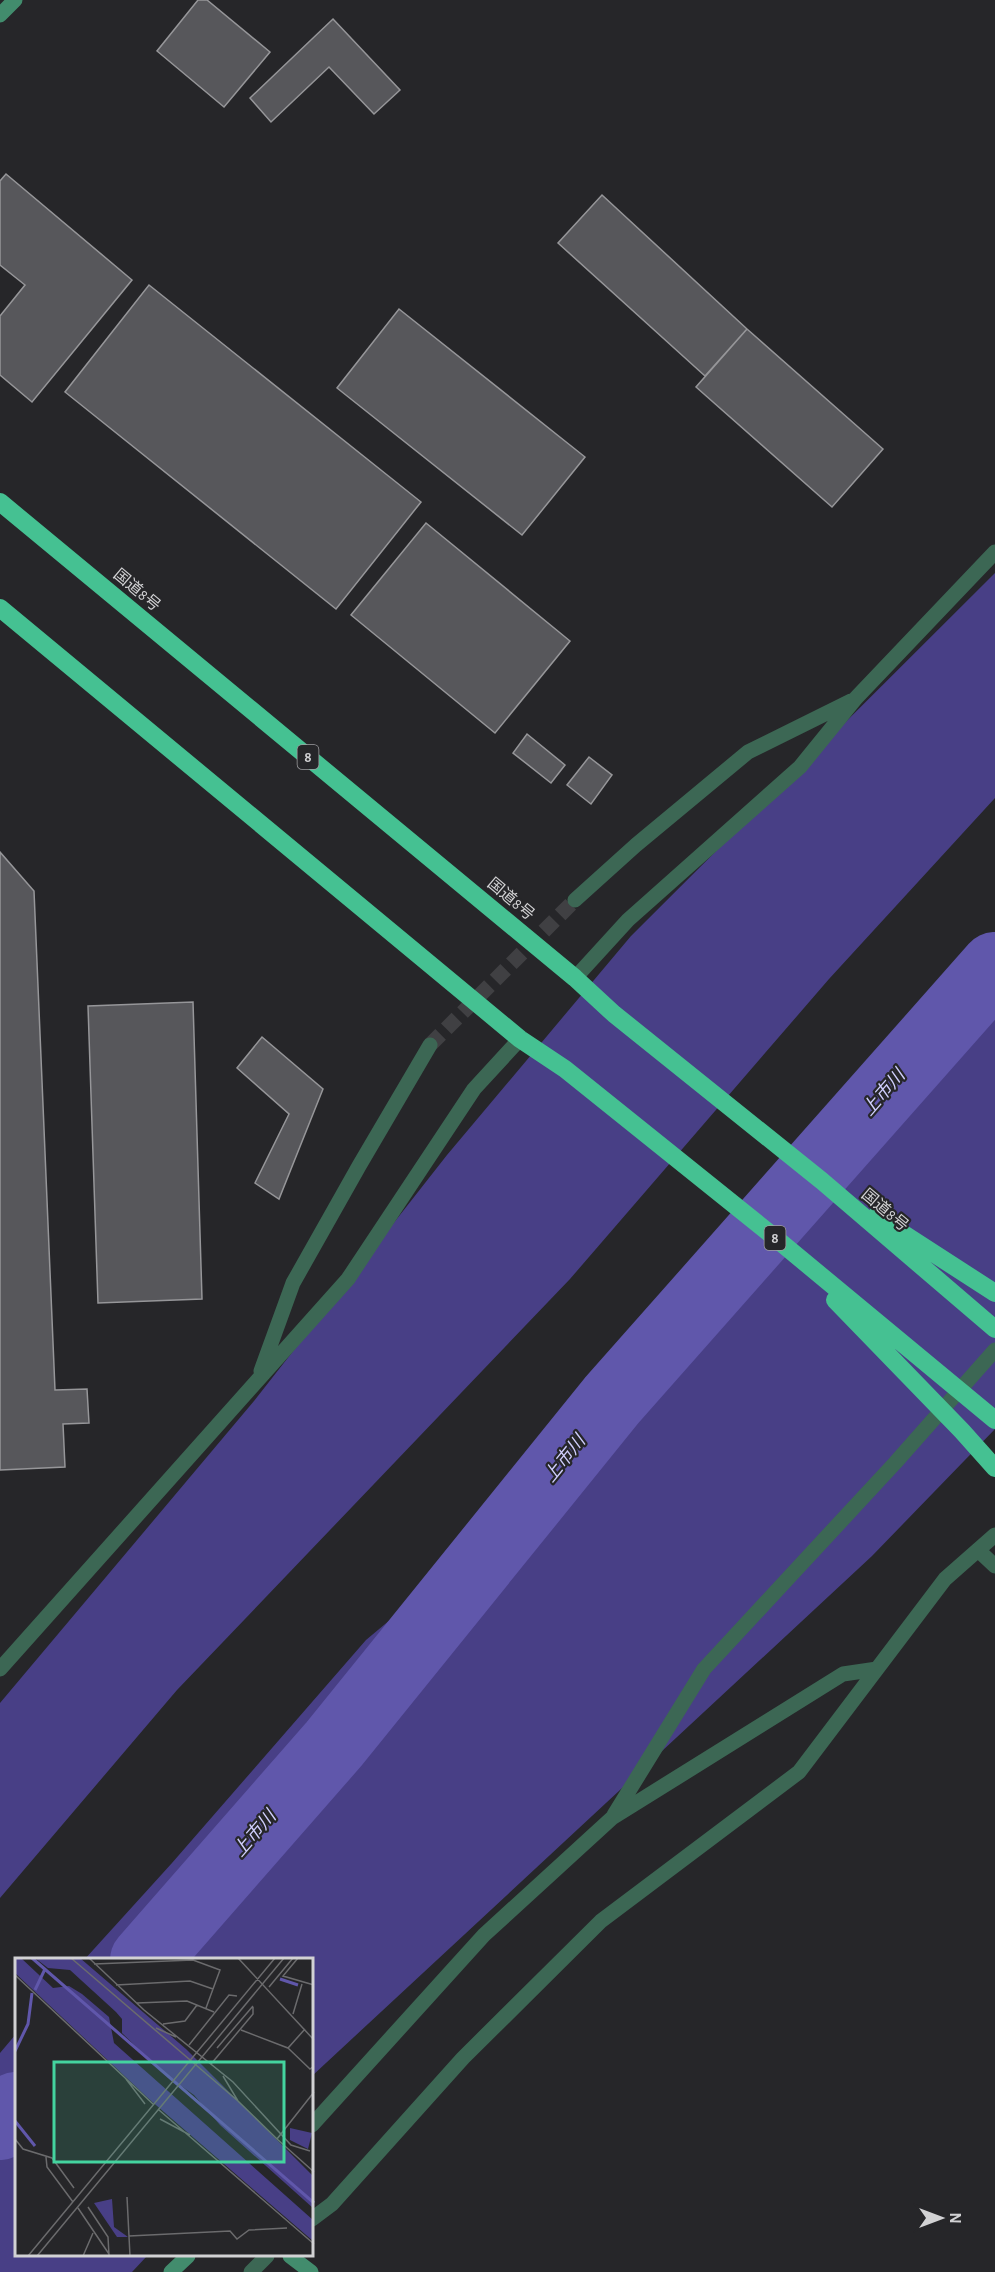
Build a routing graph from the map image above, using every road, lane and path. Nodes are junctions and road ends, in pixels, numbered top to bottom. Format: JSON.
{"nodes":[{"id":1,"x":15,"y":0,"type":"edge"},
{"id":2,"x":0,"y":15,"type":"edge"},
{"id":3,"x":0,"y":502,"type":"edge"},
{"id":4,"x":995,"y":552,"type":"edge"},
{"id":5,"x":0,"y":608,"type":"edge"},
{"id":6,"x":856,"y":698,"type":"junction"},
{"id":7,"x":575,"y":900,"type":"tunnel mouth"},
{"id":8,"x":575,"y":978,"type":"junction"},
{"id":9,"x":520,"y":1039,"type":"junction"},
{"id":10,"x":430,"y":1045,"type":"tunnel mouth"},
{"id":11,"x":822,"y":1181,"type":"junction"},
{"id":12,"x":773,"y":1236,"type":"junction"},
{"id":13,"x":995,"y":1293,"type":"edge"},
{"id":14,"x":995,"y":1329,"type":"edge"},
{"id":15,"x":995,"y":1350,"type":"edge"},
{"id":16,"x":258,"y":1380,"type":"junction"},
{"id":17,"x":989,"y":1414,"type":"edge"},
{"id":18,"x":995,"y":1468,"type":"edge"},
{"id":19,"x":995,"y":1535,"type":"edge"},
{"id":20,"x":979,"y":1551,"type":"junction"},
{"id":21,"x":995,"y":1566,"type":"edge"},
{"id":22,"x":0,"y":1669,"type":"edge"},
{"id":23,"x":877,"y":1669,"type":"junction"},
{"id":24,"x":612,"y":1818,"type":"junction"},
{"id":25,"x":314,"y":2123,"type":"edge"},
{"id":26,"x":314,"y":2218,"type":"edge"},
{"id":27,"x":187,"y":2257,"type":"edge"},
{"id":28,"x":266,"y":2257,"type":"edge"},
{"id":29,"x":291,"y":2257,"type":"edge"},
{"id":30,"x":171,"y":2272,"type":"edge"},
{"id":31,"x":250,"y":2272,"type":"edge"},
{"id":32,"x":311,"y":2272,"type":"edge"}],
"edges":[{"from":1,"to":2,"type":"street"},
{"from":3,"to":8,"type":"highway","name":"国道8号","number":"8"},
{"from":4,"to":6,"type":"street"},
{"from":5,"to":9,"type":"highway","number":"8"},
{"from":6,"to":7,"type":"street"},
{"from":6,"to":8,"type":"street"},
{"from":8,"to":11,"type":"highway","name":"国道8号","number":"8"},
{"from":9,"to":12,"type":"highway","number":"8"},
{"from":9,"to":16,"type":"street"},
{"from":10,"to":16,"type":"street"},
{"from":11,"to":13,"type":"highway","number":"8"},
{"from":11,"to":14,"type":"highway","name":"国道8号","number":"8"},
{"from":12,"to":17,"type":"highway","number":"8"},
{"from":12,"to":18,"type":"highway","number":"8"},
{"from":15,"to":24,"type":"street"},
{"from":16,"to":22,"type":"street"},
{"from":19,"to":20,"type":"street"},
{"from":20,"to":21,"type":"street"},
{"from":20,"to":23,"type":"street"},
{"from":23,"to":24,"type":"street"},
{"from":23,"to":26,"type":"street"},
{"from":24,"to":25,"type":"street"},
{"from":27,"to":30,"type":"street"},
{"from":28,"to":31,"type":"street"},
{"from":29,"to":32,"type":"street"}]}
